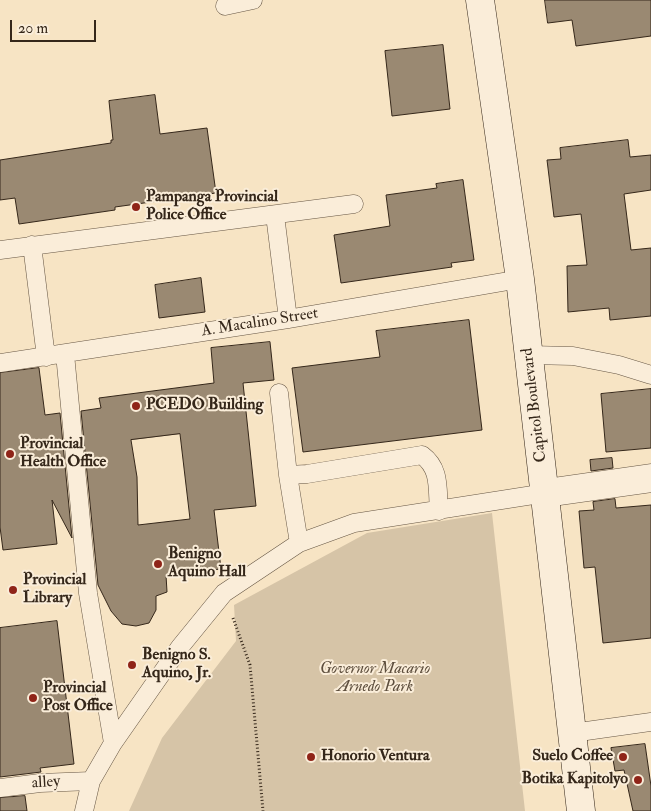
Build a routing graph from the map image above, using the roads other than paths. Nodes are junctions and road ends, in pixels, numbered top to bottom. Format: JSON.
{"nodes":[{"id":1,"x":253,"y":0,"type":"edge"},
{"id":2,"x":480,"y":0,"type":"edge"},
{"id":3,"x":225,"y":6,"type":"dead end"},
{"id":4,"x":354,"y":204,"type":"dead end"},
{"id":5,"x":275,"y":215,"type":"junction"},
{"id":6,"x":32,"y":246,"type":"junction"},
{"id":7,"x":0,"y":250,"type":"edge"},
{"id":8,"x":520,"y":279,"type":"junction"},
{"id":9,"x":288,"y":319,"type":"junction"},
{"id":10,"x":65,"y":354,"type":"junction"},
{"id":11,"x":529,"y":355,"type":"junction"},
{"id":12,"x":46,"y":357,"type":"junction"},
{"id":13,"x":0,"y":363,"type":"edge"},
{"id":14,"x":651,"y":375,"type":"edge"},
{"id":15,"x":279,"y":393,"type":"dead end"},
{"id":16,"x":288,"y":475,"type":"junction"},
{"id":17,"x":651,"y":478,"type":"edge"},
{"id":18,"x":546,"y":493,"type":"junction"},
{"id":19,"x":439,"y":510,"type":"junction"},
{"id":20,"x":299,"y":543,"type":"junction"},
{"id":21,"x":651,"y":722,"type":"edge"},
{"id":22,"x":572,"y":732,"type":"junction"},
{"id":23,"x":113,"y":743,"type":"junction"},
{"id":24,"x":91,"y":781,"type":"junction"},
{"id":25,"x":0,"y":788,"type":"edge"},
{"id":26,"x":84,"y":811,"type":"edge"},
{"id":27,"x":581,"y":811,"type":"edge"}],
"edges":[{"from":1,"to":3,"type":"lane"},
{"from":2,"to":8,"type":"main road","name":"Capitol Boulevard"},
{"from":4,"to":5,"type":"lane"},
{"from":5,"to":6,"type":"lane"},
{"from":5,"to":9,"type":"lane"},
{"from":6,"to":7,"type":"lane"},
{"from":6,"to":12,"type":"lane"},
{"from":8,"to":9,"type":"lane","name":"A. Macalino Street"},
{"from":8,"to":11,"type":"main road","name":"Capitol Boulevard"},
{"from":9,"to":10,"type":"lane","name":"A. Macalino Street"},
{"from":10,"to":12,"type":"lane","name":"A. Macalino Street"},
{"from":10,"to":23,"type":"lane"},
{"from":11,"to":14,"type":"lane"},
{"from":11,"to":18,"type":"main road","name":"Capitol Boulevard"},
{"from":12,"to":13,"type":"lane","name":"A. Macalino Street"},
{"from":15,"to":16,"type":"lane"},
{"from":16,"to":19,"type":"lane"},
{"from":16,"to":20,"type":"lane"},
{"from":17,"to":18,"type":"main road"},
{"from":18,"to":19,"type":"lane"},
{"from":18,"to":22,"type":"main road","name":"Capitol Boulevard"},
{"from":19,"to":20,"type":"lane"},
{"from":20,"to":23,"type":"lane"},
{"from":21,"to":22,"type":"lane"},
{"from":22,"to":27,"type":"main road","name":"Capitol Boulevard"},
{"from":23,"to":24,"type":"lane"},
{"from":24,"to":25,"type":"lane","name":"alley"},
{"from":24,"to":26,"type":"lane"}]}
